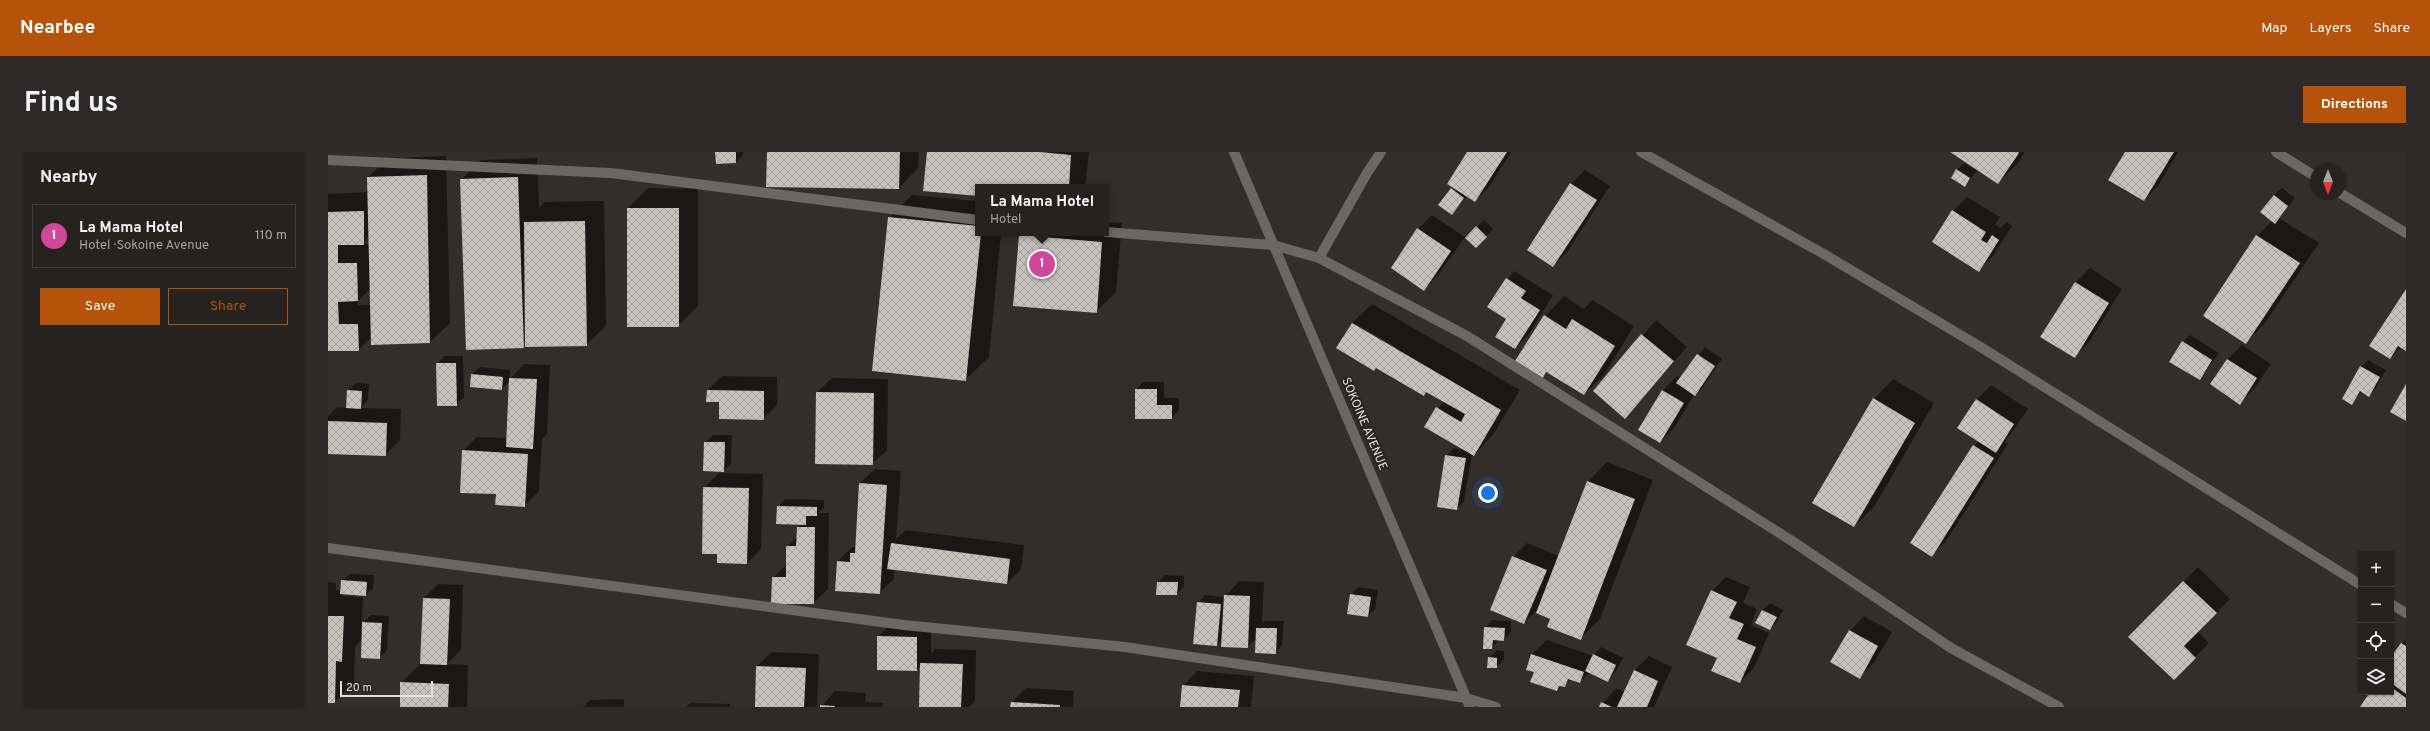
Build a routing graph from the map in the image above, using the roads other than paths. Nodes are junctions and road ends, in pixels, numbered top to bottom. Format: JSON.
{"nodes":[{"id":1,"x":1234,"y":152,"type":"edge"},
{"id":2,"x":1381,"y":152,"type":"edge"},
{"id":3,"x":1641,"y":152,"type":"edge"},
{"id":4,"x":2276,"y":152,"type":"edge"},
{"id":5,"x":328,"y":160,"type":"edge"},
{"id":6,"x":2310,"y":173,"type":"edge"},
{"id":7,"x":2346,"y":197,"type":"edge"},
{"id":8,"x":975,"y":220,"type":"edge"},
{"id":9,"x":1109,"y":232,"type":"edge"},
{"id":10,"x":2406,"y":233,"type":"edge"},
{"id":11,"x":1273,"y":245,"type":"junction"},
{"id":12,"x":1318,"y":258,"type":"junction"},
{"id":13,"x":328,"y":548,"type":"edge"},
{"id":14,"x":2358,"y":583,"type":"edge"},
{"id":15,"x":2394,"y":606,"type":"edge"},
{"id":16,"x":2406,"y":613,"type":"edge"},
{"id":17,"x":1468,"y":702,"type":"edge"},
{"id":18,"x":1496,"y":707,"type":"edge"},
{"id":19,"x":2060,"y":707,"type":"edge"}],
"edges":[{"from":1,"to":11,"type":"street","name":"SOKOINE AVENUE"},
{"from":2,"to":12,"type":"street"},
{"from":3,"to":14,"type":"street"},
{"from":4,"to":6,"type":"street"},
{"from":5,"to":8,"type":"street"},
{"from":7,"to":10,"type":"street"},
{"from":9,"to":11,"type":"street"},
{"from":11,"to":12,"type":"street"},
{"from":11,"to":17,"type":"street","name":"SOKOINE AVENUE"},
{"from":12,"to":19,"type":"street"},
{"from":13,"to":17,"type":"street"},
{"from":15,"to":16,"type":"street"},
{"from":17,"to":18,"type":"street"}]}
